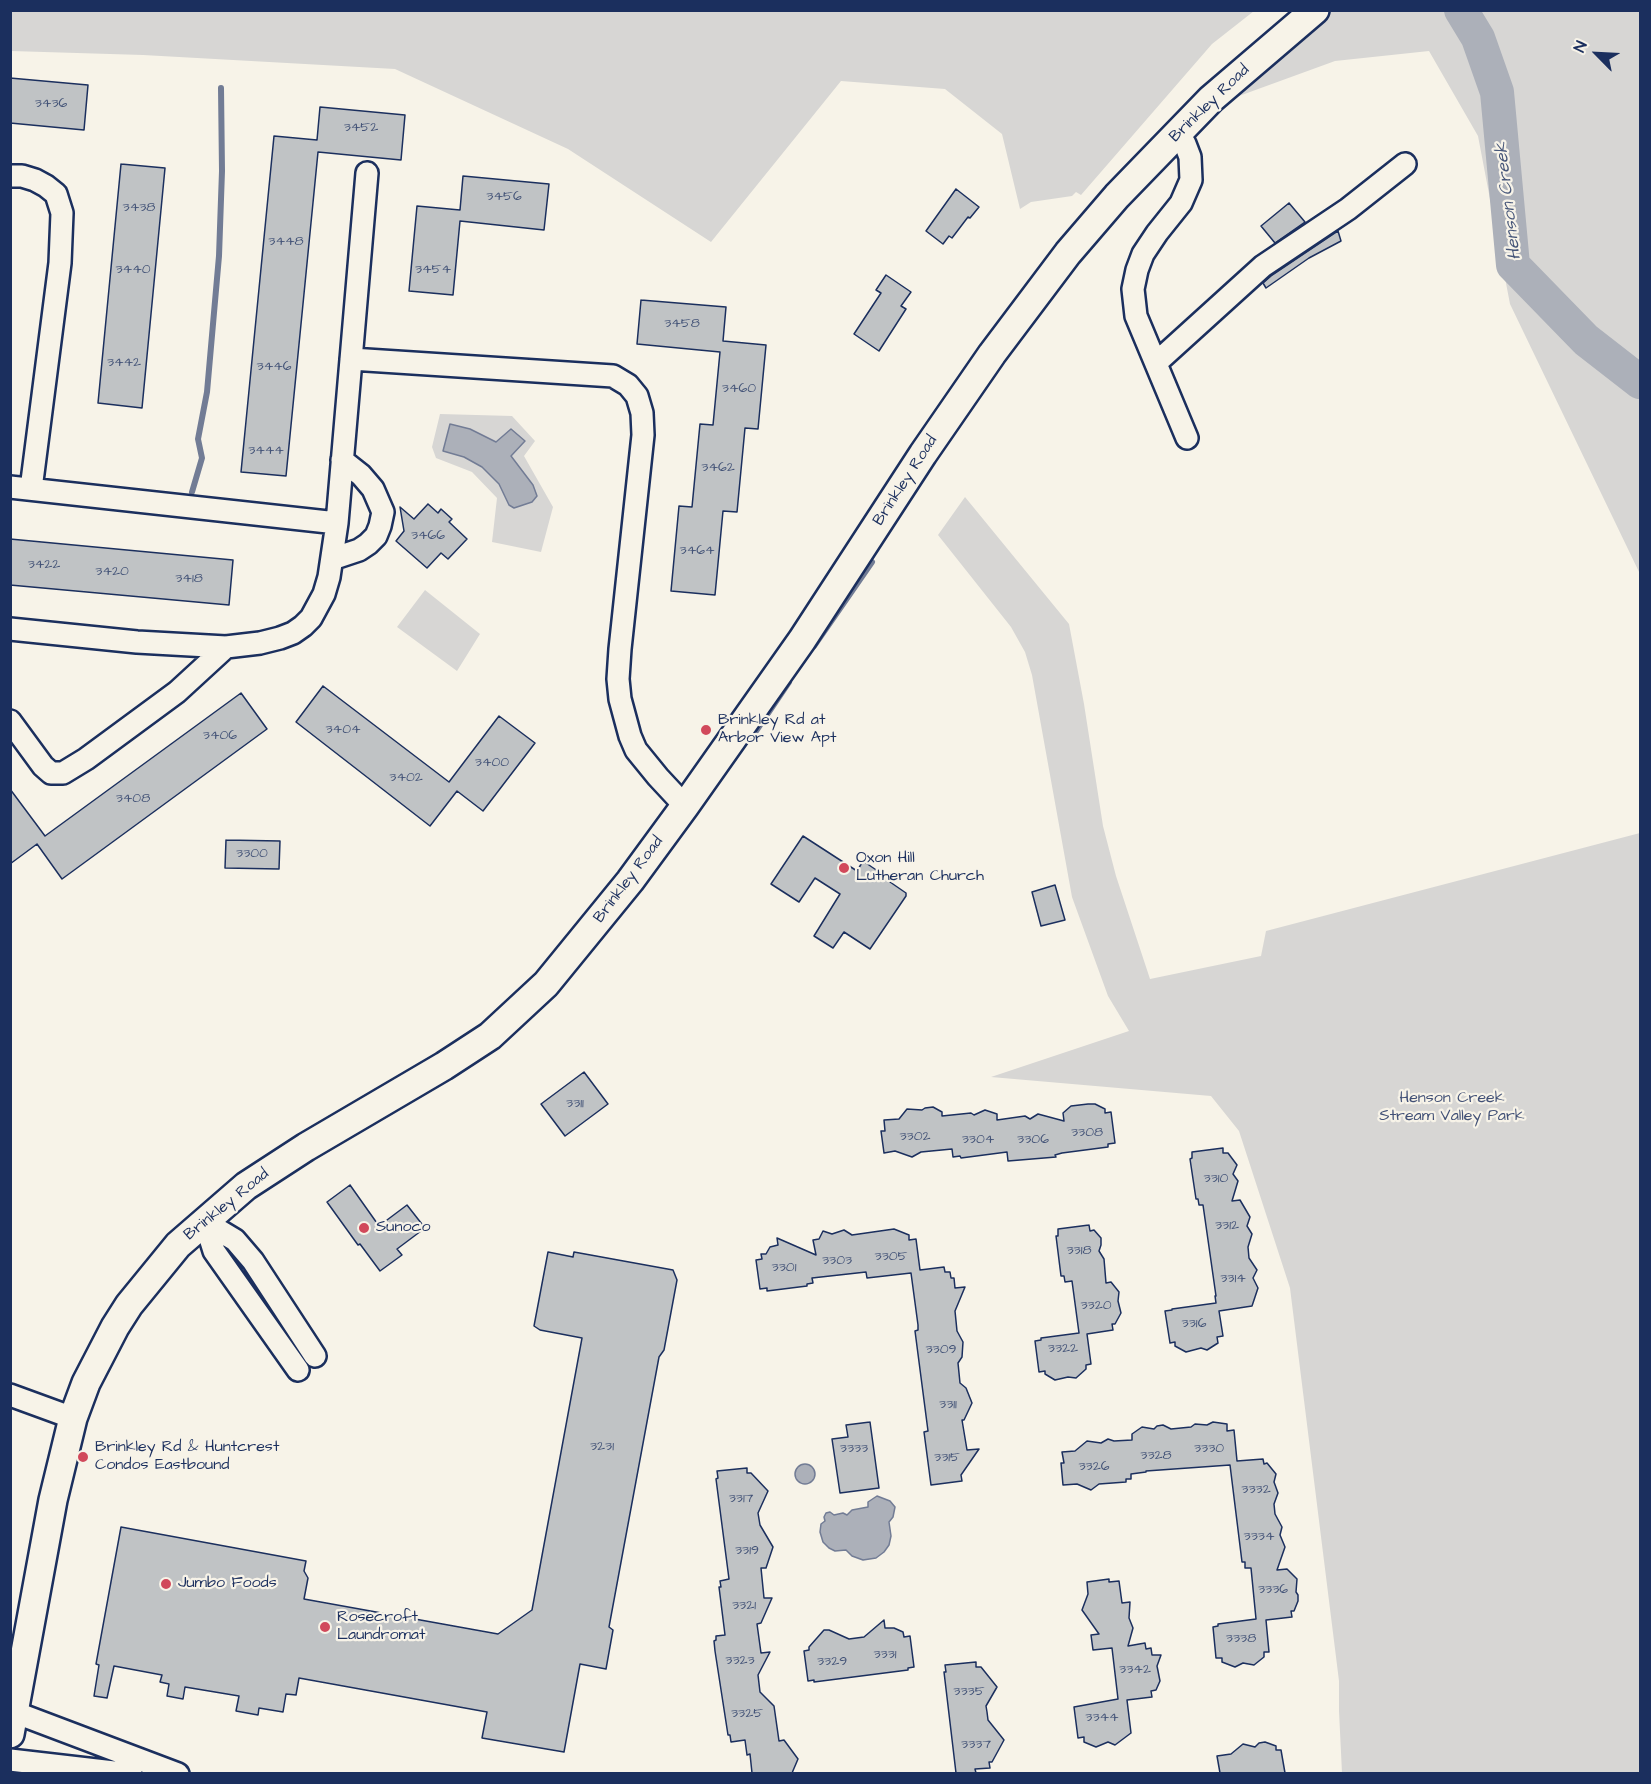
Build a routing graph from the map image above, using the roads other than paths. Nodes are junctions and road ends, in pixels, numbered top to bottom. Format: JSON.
{"nodes":[{"id":1,"x":1315,"y":10,"type":"edge"},
{"id":2,"x":1178,"y":133,"type":"junction"},
{"id":3,"x":1405,"y":164,"type":"dead end"},
{"id":4,"x":366,"y":173,"type":"dead end"},
{"id":5,"x":10,"y":176,"type":"edge"},
{"id":6,"x":351,"y":359,"type":"junction"},
{"id":7,"x":1156,"y":363,"type":"junction"},
{"id":8,"x":1187,"y":438,"type":"dead end"},
{"id":9,"x":342,"y":460,"type":"junction"},
{"id":10,"x":21,"y":488,"type":"edge"},
{"id":11,"x":337,"y":523,"type":"junction"},
{"id":12,"x":332,"y":559,"type":"junction"},
{"id":13,"x":10,"y":629,"type":"edge"},
{"id":14,"x":226,"y":647,"type":"junction"},
{"id":15,"x":10,"y":721,"type":"edge"},
{"id":16,"x":685,"y":806,"type":"junction"},
{"id":17,"x":205,"y":1222,"type":"junction"},
{"id":18,"x":315,"y":1356,"type":"dead end"},
{"id":19,"x":298,"y":1370,"type":"dead end"},
{"id":20,"x":10,"y":1395,"type":"edge"},
{"id":21,"x":73,"y":1418,"type":"junction"},
{"id":22,"x":12,"y":1726,"type":"edge"},
{"id":23,"x":10,"y":1760,"type":"edge"},
{"id":24,"x":131,"y":1773,"type":"edge"},
{"id":25,"x":178,"y":1773,"type":"edge"}],
"edges":[{"from":1,"to":2,"type":"main road","name":"Brinkley Road"},
{"from":2,"to":7,"type":"street"},
{"from":2,"to":16,"type":"main road","name":"Brinkley Road"},
{"from":3,"to":7,"type":"street"},
{"from":4,"to":6,"type":"street"},
{"from":5,"to":10,"type":"street"},
{"from":6,"to":9,"type":"street"},
{"from":6,"to":16,"type":"street"},
{"from":7,"to":8,"type":"street"},
{"from":9,"to":11,"type":"street"},
{"from":9,"to":12,"type":"street"},
{"from":10,"to":11,"type":"street"},
{"from":11,"to":12,"type":"street"},
{"from":12,"to":14,"type":"street"},
{"from":13,"to":14,"type":"street"},
{"from":14,"to":15,"type":"street"},
{"from":16,"to":17,"type":"main road","name":"Brinkley Road"},
{"from":17,"to":18,"type":"street"},
{"from":17,"to":19,"type":"street"},
{"from":17,"to":21,"type":"main road","name":"Brinkley Road"},
{"from":20,"to":21,"type":"street"},
{"from":21,"to":22,"type":"main road","name":"Brinkley Road"},
{"from":22,"to":25,"type":"street"},
{"from":23,"to":24,"type":"street"}]}
